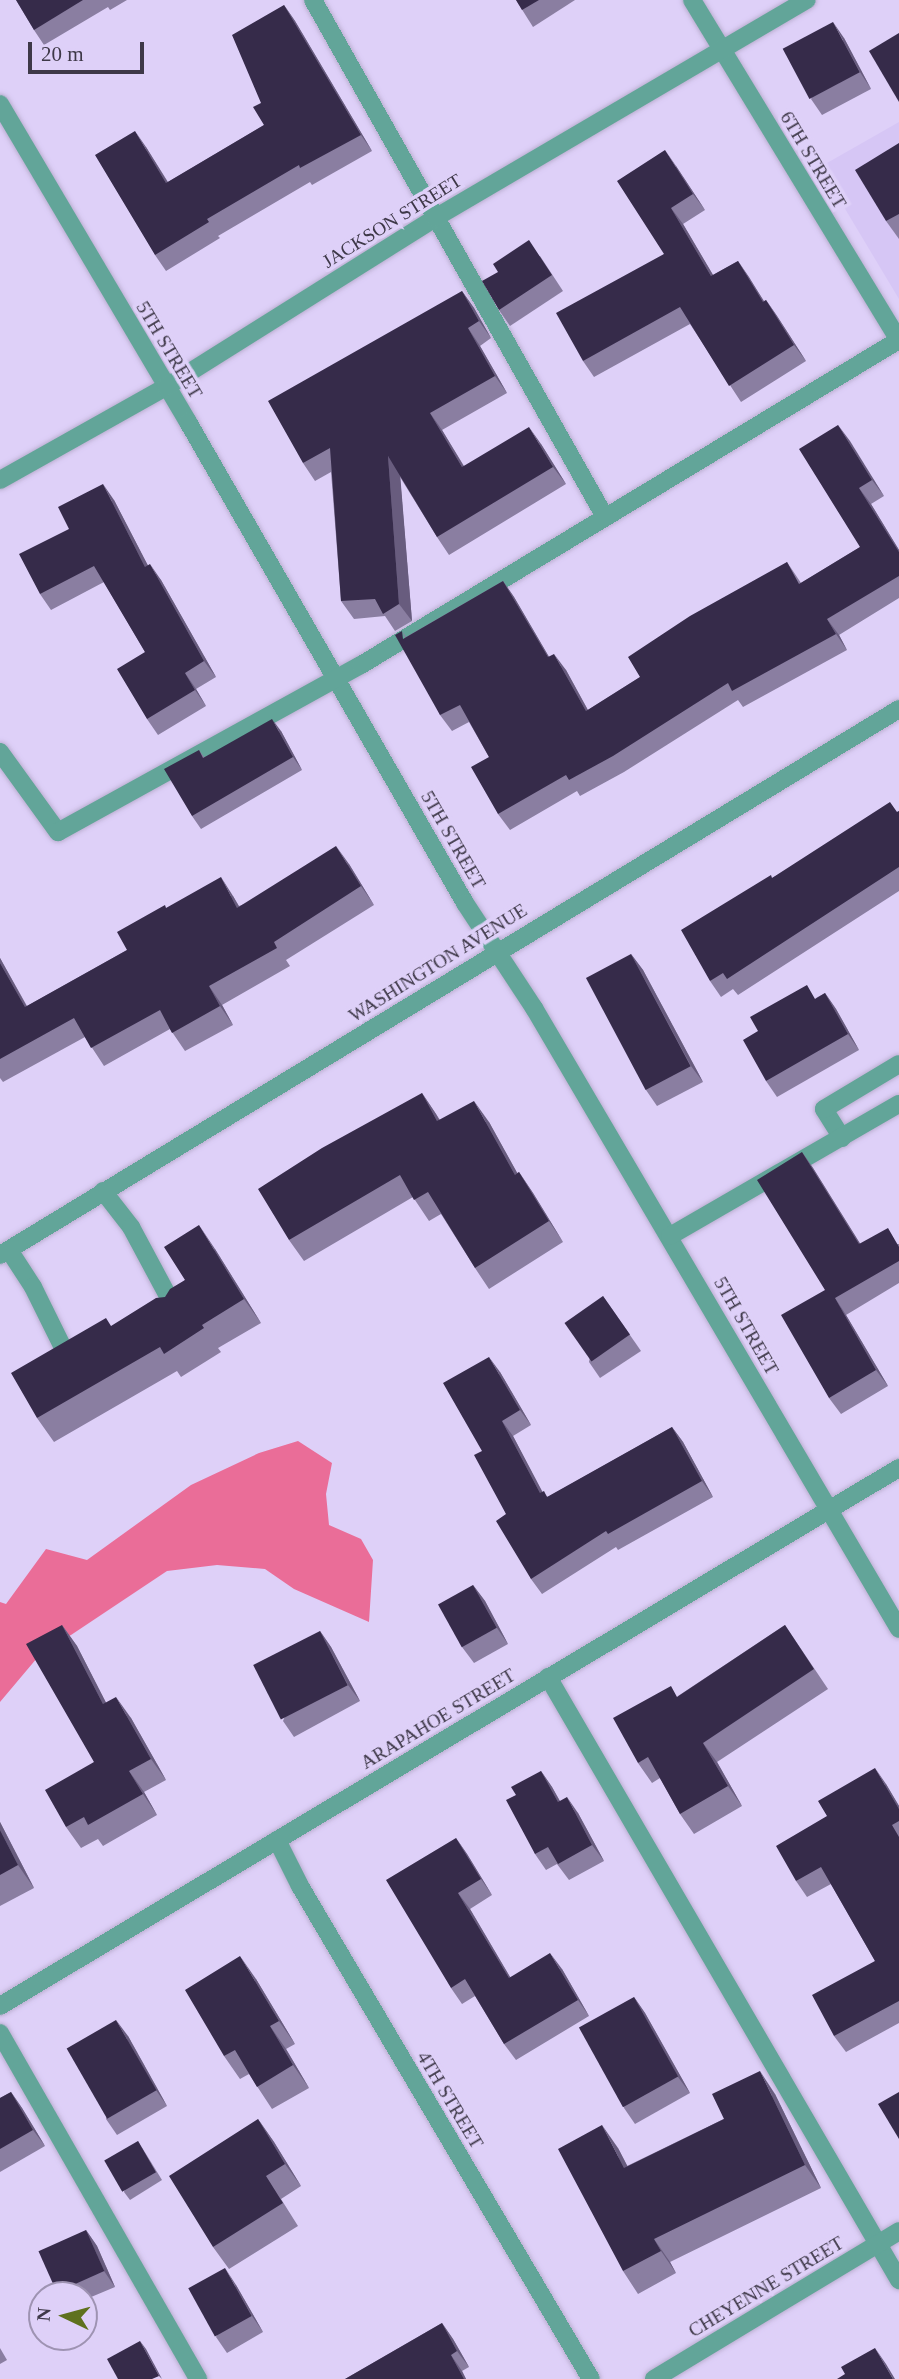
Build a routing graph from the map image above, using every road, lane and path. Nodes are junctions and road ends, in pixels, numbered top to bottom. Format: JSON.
{"nodes":[{"id":1,"x":313,"y":0,"type":"edge"},
{"id":2,"x":692,"y":0,"type":"edge"},
{"id":3,"x":807,"y":0,"type":"edge"},
{"id":4,"x":721,"y":49,"type":"junction"},
{"id":5,"x":0,"y":104,"type":"edge"},
{"id":6,"x":435,"y":218,"type":"junction"},
{"id":7,"x":899,"y":340,"type":"edge"},
{"id":8,"x":166,"y":387,"type":"junction"},
{"id":9,"x":0,"y":481,"type":"edge"},
{"id":10,"x":606,"y":517,"type":"junction"},
{"id":11,"x":335,"y":679,"type":"junction"},
{"id":12,"x":899,"y":709,"type":"edge"},
{"id":13,"x":0,"y":752,"type":"edge"},
{"id":14,"x":496,"y":953,"type":"junction"},
{"id":15,"x":899,"y":1064,"type":"edge"},
{"id":16,"x":899,"y":1104,"type":"edge"},
{"id":17,"x":842,"y":1138,"type":"junction"},
{"id":18,"x":103,"y":1191,"type":"junction"},
{"id":19,"x":670,"y":1236,"type":"junction"},
{"id":20,"x":4,"y":1253,"type":"edge"},
{"id":21,"x":176,"y":1311,"type":"edge"},
{"id":22,"x":69,"y":1360,"type":"edge"},
{"id":23,"x":899,"y":1468,"type":"edge"},
{"id":24,"x":828,"y":1511,"type":"junction"},
{"id":25,"x":899,"y":1629,"type":"edge"},
{"id":26,"x":548,"y":1677,"type":"junction"},
{"id":27,"x":277,"y":1840,"type":"junction"},
{"id":28,"x":0,"y":2006,"type":"edge"},
{"id":29,"x":0,"y":2033,"type":"edge"},
{"id":30,"x":899,"y":2231,"type":"edge"},
{"id":31,"x":877,"y":2244,"type":"junction"},
{"id":32,"x":899,"y":2280,"type":"edge"},
{"id":33,"x":198,"y":2379,"type":"edge"},
{"id":34,"x":591,"y":2379,"type":"edge"},
{"id":35,"x":654,"y":2379,"type":"edge"}],
"edges":[{"from":1,"to":6,"type":"street"},
{"from":2,"to":4,"type":"street","name":"6TH STREET"},
{"from":3,"to":4,"type":"street","name":"JACKSON STREET"},
{"from":4,"to":6,"type":"street","name":"JACKSON STREET"},
{"from":4,"to":7,"type":"street","name":"6TH STREET"},
{"from":5,"to":8,"type":"street","name":"5TH STREET"},
{"from":6,"to":8,"type":"street","name":"JACKSON STREET"},
{"from":6,"to":10,"type":"street"},
{"from":7,"to":10,"type":"street"},
{"from":8,"to":9,"type":"street","name":"JACKSON STREET"},
{"from":8,"to":11,"type":"street","name":"5TH STREET"},
{"from":10,"to":11,"type":"street"},
{"from":11,"to":13,"type":"street"},
{"from":11,"to":14,"type":"street","name":"5TH STREET"},
{"from":12,"to":14,"type":"street","name":"WASHINGTON AVENUE"},
{"from":14,"to":18,"type":"street","name":"WASHINGTON AVENUE"},
{"from":14,"to":19,"type":"street","name":"5TH STREET"},
{"from":15,"to":17,"type":"street"},
{"from":16,"to":17,"type":"street"},
{"from":17,"to":19,"type":"street"},
{"from":18,"to":20,"type":"street","name":"WASHINGTON AVENUE"},
{"from":18,"to":21,"type":"street"},
{"from":19,"to":24,"type":"street","name":"5TH STREET"},
{"from":20,"to":22,"type":"street"},
{"from":23,"to":24,"type":"street","name":"ARAPAHOE STREET"},
{"from":24,"to":25,"type":"street","name":"5TH STREET"},
{"from":24,"to":26,"type":"street","name":"ARAPAHOE STREET"},
{"from":26,"to":27,"type":"street","name":"ARAPAHOE STREET"},
{"from":26,"to":31,"type":"street"},
{"from":27,"to":28,"type":"street","name":"ARAPAHOE STREET"},
{"from":27,"to":34,"type":"street","name":"4TH STREET"},
{"from":29,"to":33,"type":"street"},
{"from":30,"to":31,"type":"street","name":"CHEYENNE STREET"},
{"from":31,"to":32,"type":"street"},
{"from":31,"to":35,"type":"street","name":"CHEYENNE STREET"}]}
